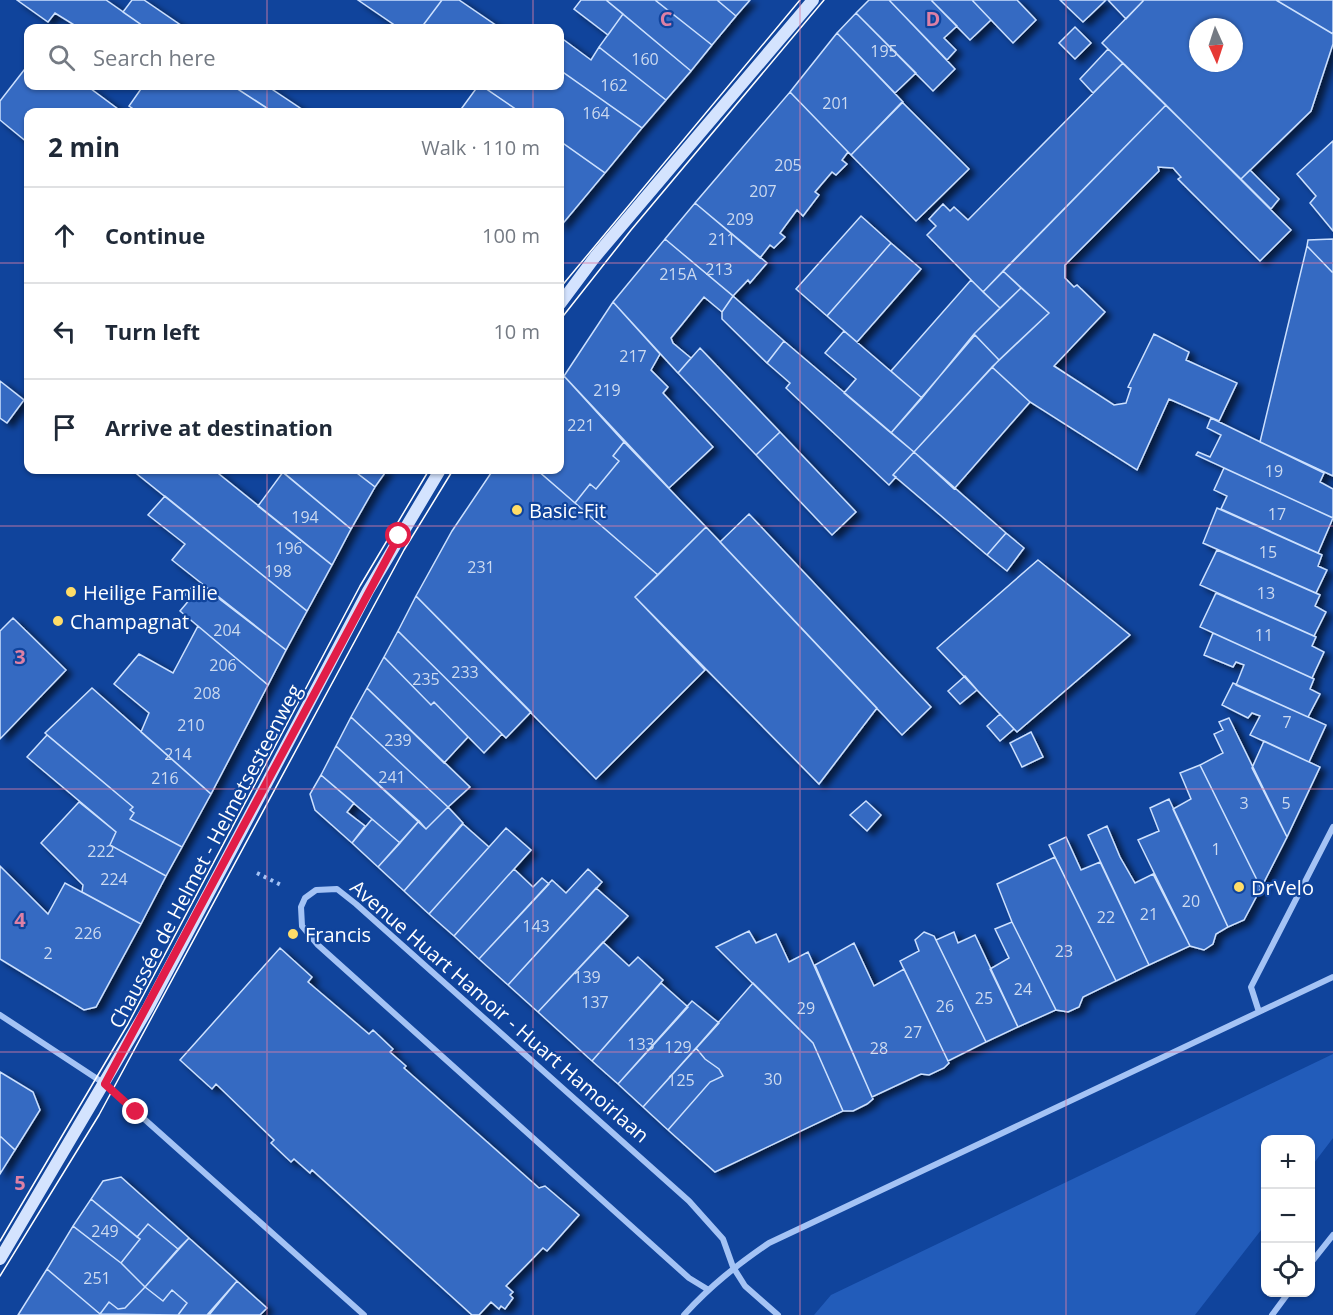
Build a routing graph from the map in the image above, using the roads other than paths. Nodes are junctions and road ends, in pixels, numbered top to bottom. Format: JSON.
{"nodes":[{"id":1,"x":813,"y":0,"type":"edge"},
{"id":2,"x":564,"y":299,"type":"edge"},
{"id":3,"x":438,"y":474,"type":"edge"},
{"id":4,"x":1333,"y":827,"type":"edge"},
{"id":5,"x":1333,"y":976,"type":"edge"},
{"id":6,"x":1259,"y":1012,"type":"junction"},
{"id":7,"x":0,"y":1015,"type":"edge"},
{"id":8,"x":105,"y":1084,"type":"junction"},
{"id":9,"x":1333,"y":1235,"type":"edge"},
{"id":10,"x":0,"y":1259,"type":"edge"},
{"id":11,"x":1315,"y":1259,"type":"edge"},
{"id":12,"x":733,"y":1267,"type":"junction"},
{"id":13,"x":707,"y":1289,"type":"junction"},
{"id":14,"x":1286,"y":1297,"type":"edge"},
{"id":15,"x":364,"y":1315,"type":"edge"},
{"id":16,"x":684,"y":1315,"type":"edge"},
{"id":17,"x":778,"y":1315,"type":"edge"},
{"id":18,"x":1272,"y":1315,"type":"edge"}],
"edges":[{"from":1,"to":2,"type":"street"},
{"from":3,"to":8,"type":"street","name":"Chaussée de Helmet - Helmetsesteenweg"},
{"from":4,"to":6,"type":"street"},
{"from":5,"to":6,"type":"street"},
{"from":6,"to":12,"type":"street"},
{"from":7,"to":8,"type":"street"},
{"from":8,"to":10,"type":"street","name":"Chaussée de Helmet - Helmetsesteenweg"},
{"from":8,"to":15,"type":"street"},
{"from":9,"to":11,"type":"street"},
{"from":12,"to":13,"type":"street"},
{"from":12,"to":13,"type":"street","name":"Avenue Huart Hamoir - Huart Hamoirlaan"},
{"from":12,"to":17,"type":"street","name":"Avenue Huart Hamoir - Huart Hamoirlaan"},
{"from":13,"to":16,"type":"street"},
{"from":14,"to":18,"type":"street"}]}
